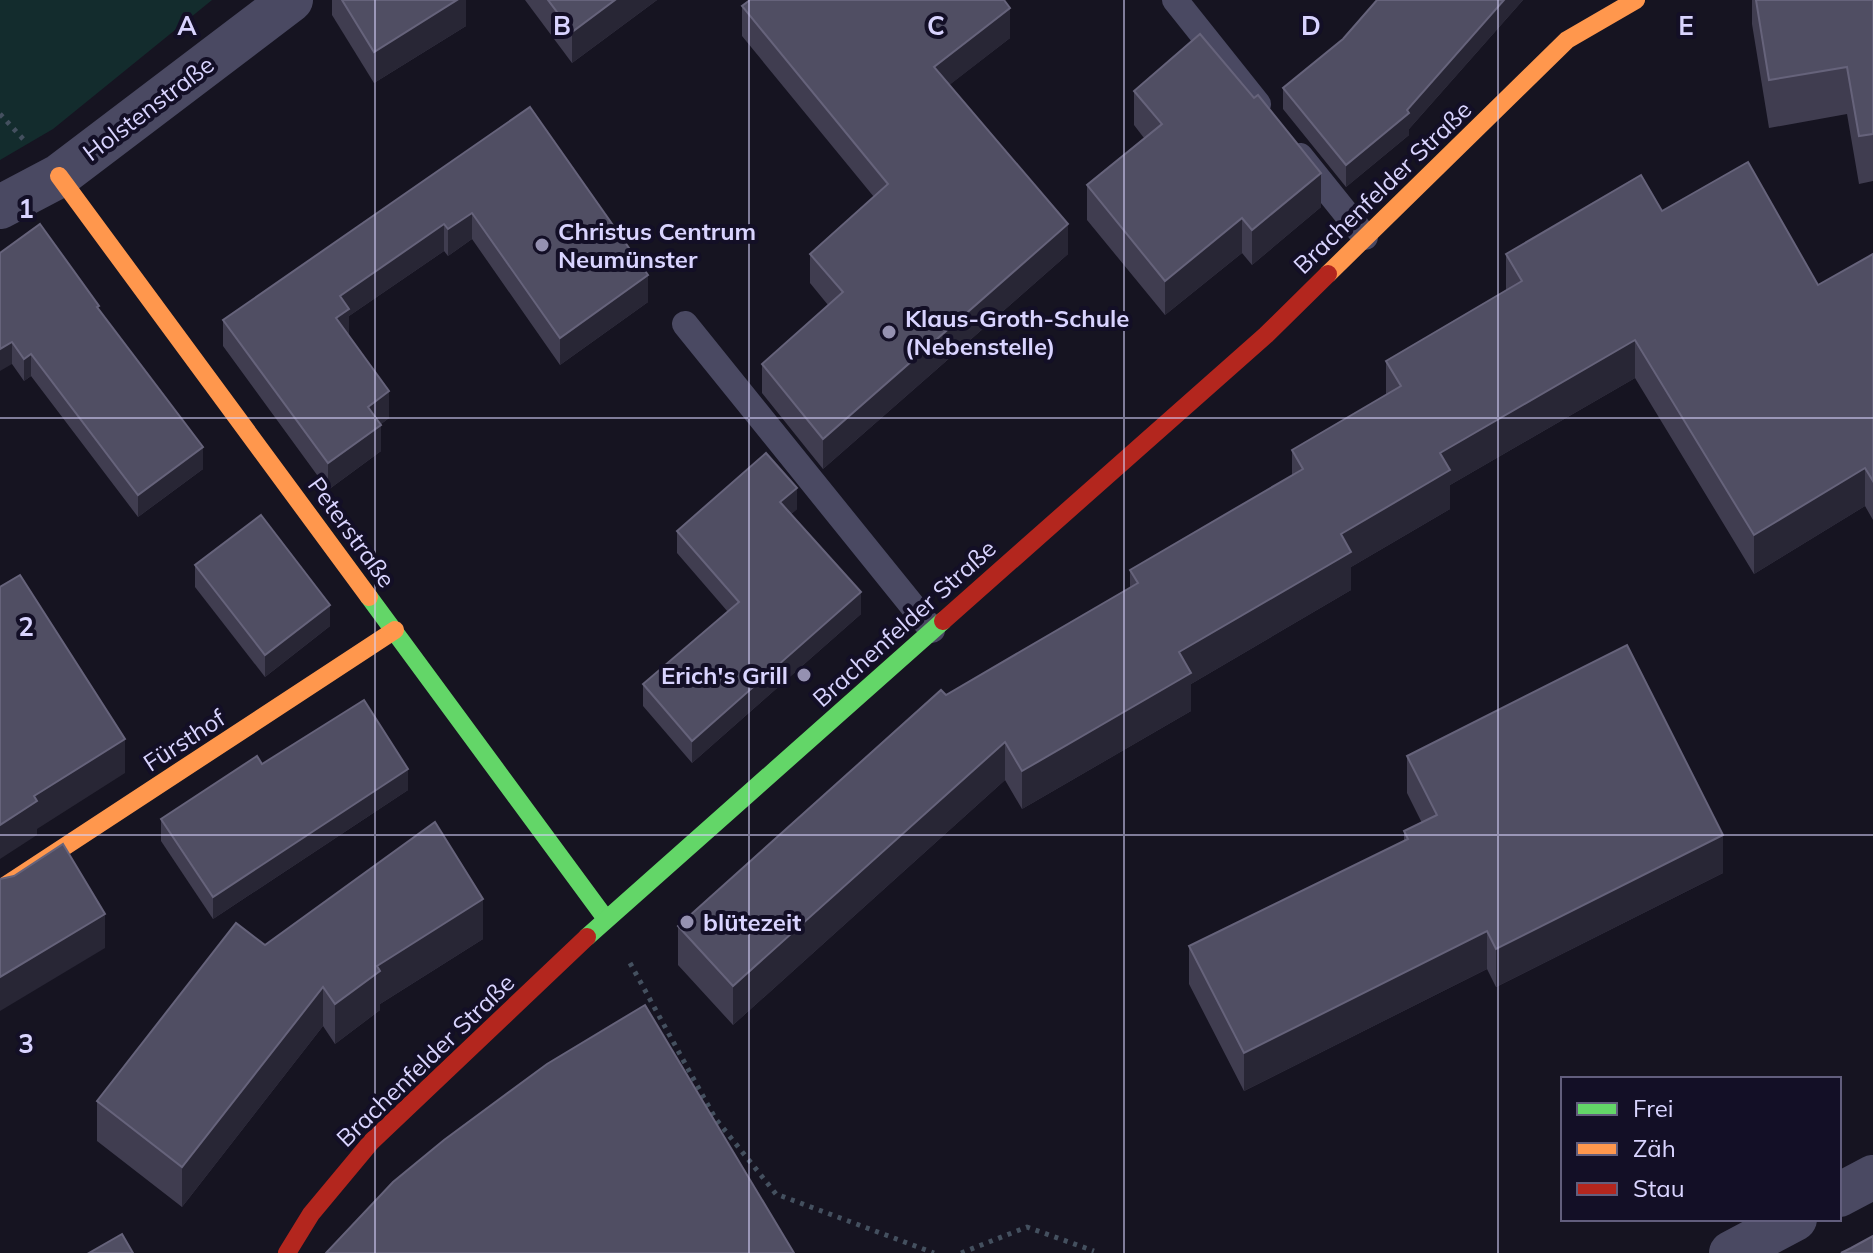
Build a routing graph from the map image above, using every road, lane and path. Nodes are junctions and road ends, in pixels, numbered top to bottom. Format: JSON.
{"nodes":[{"id":1,"x":291,"y":0,"type":"edge"},
{"id":2,"x":1175,"y":0,"type":"edge"},
{"id":3,"x":1636,"y":0,"type":"edge"},
{"id":4,"x":1584,"y":13,"type":"dead end"},
{"id":5,"x":1567,"y":40,"type":"junction"},
{"id":6,"x":59,"y":176,"type":"junction"},
{"id":7,"x":0,"y":207,"type":"edge"},
{"id":8,"x":1365,"y":237,"type":"junction"},
{"id":9,"x":685,"y":324,"type":"dead end"},
{"id":10,"x":395,"y":630,"type":"junction"},
{"id":11,"x":932,"y":630,"type":"junction"},
{"id":12,"x":0,"y":889,"type":"edge"},
{"id":13,"x":606,"y":919,"type":"junction"},
{"id":14,"x":1873,"y":1177,"type":"edge"},
{"id":15,"x":1841,"y":1194,"type":"edge"},
{"id":16,"x":1791,"y":1221,"type":"edge"},
{"id":17,"x":1094,"y":1251,"type":"dead end"},
{"id":18,"x":287,"y":1253,"type":"edge"},
{"id":19,"x":934,"y":1253,"type":"edge"},
{"id":20,"x":961,"y":1253,"type":"edge"},
{"id":21,"x":1731,"y":1253,"type":"edge"}],
"edges":[{"from":1,"to":6,"type":"street","name":"Holstenstraße"},
{"from":2,"to":8,"type":"lane"},
{"from":3,"to":5,"type":"street","name":"Brachenfelder Straße"},
{"from":4,"to":5,"type":"street","name":"Brachenfelder Straße"},
{"from":5,"to":8,"type":"street","name":"Brachenfelder Straße"},
{"from":6,"to":7,"type":"street","name":"Holstenstraße"},
{"from":6,"to":10,"type":"street","name":"Peterstraße"},
{"from":8,"to":11,"type":"street","name":"Brachenfelder Straße"},
{"from":9,"to":11,"type":"lane"},
{"from":10,"to":12,"type":"street","name":"Fürsthof"},
{"from":10,"to":13,"type":"street","name":"Peterstraße"},
{"from":11,"to":13,"type":"street","name":"Brachenfelder Straße"},
{"from":13,"to":18,"type":"street","name":"Brachenfelder Straße"},
{"from":13,"to":19,"type":"path"},
{"from":14,"to":15,"type":"street"},
{"from":16,"to":21,"type":"street"},
{"from":17,"to":20,"type":"path"}]}
